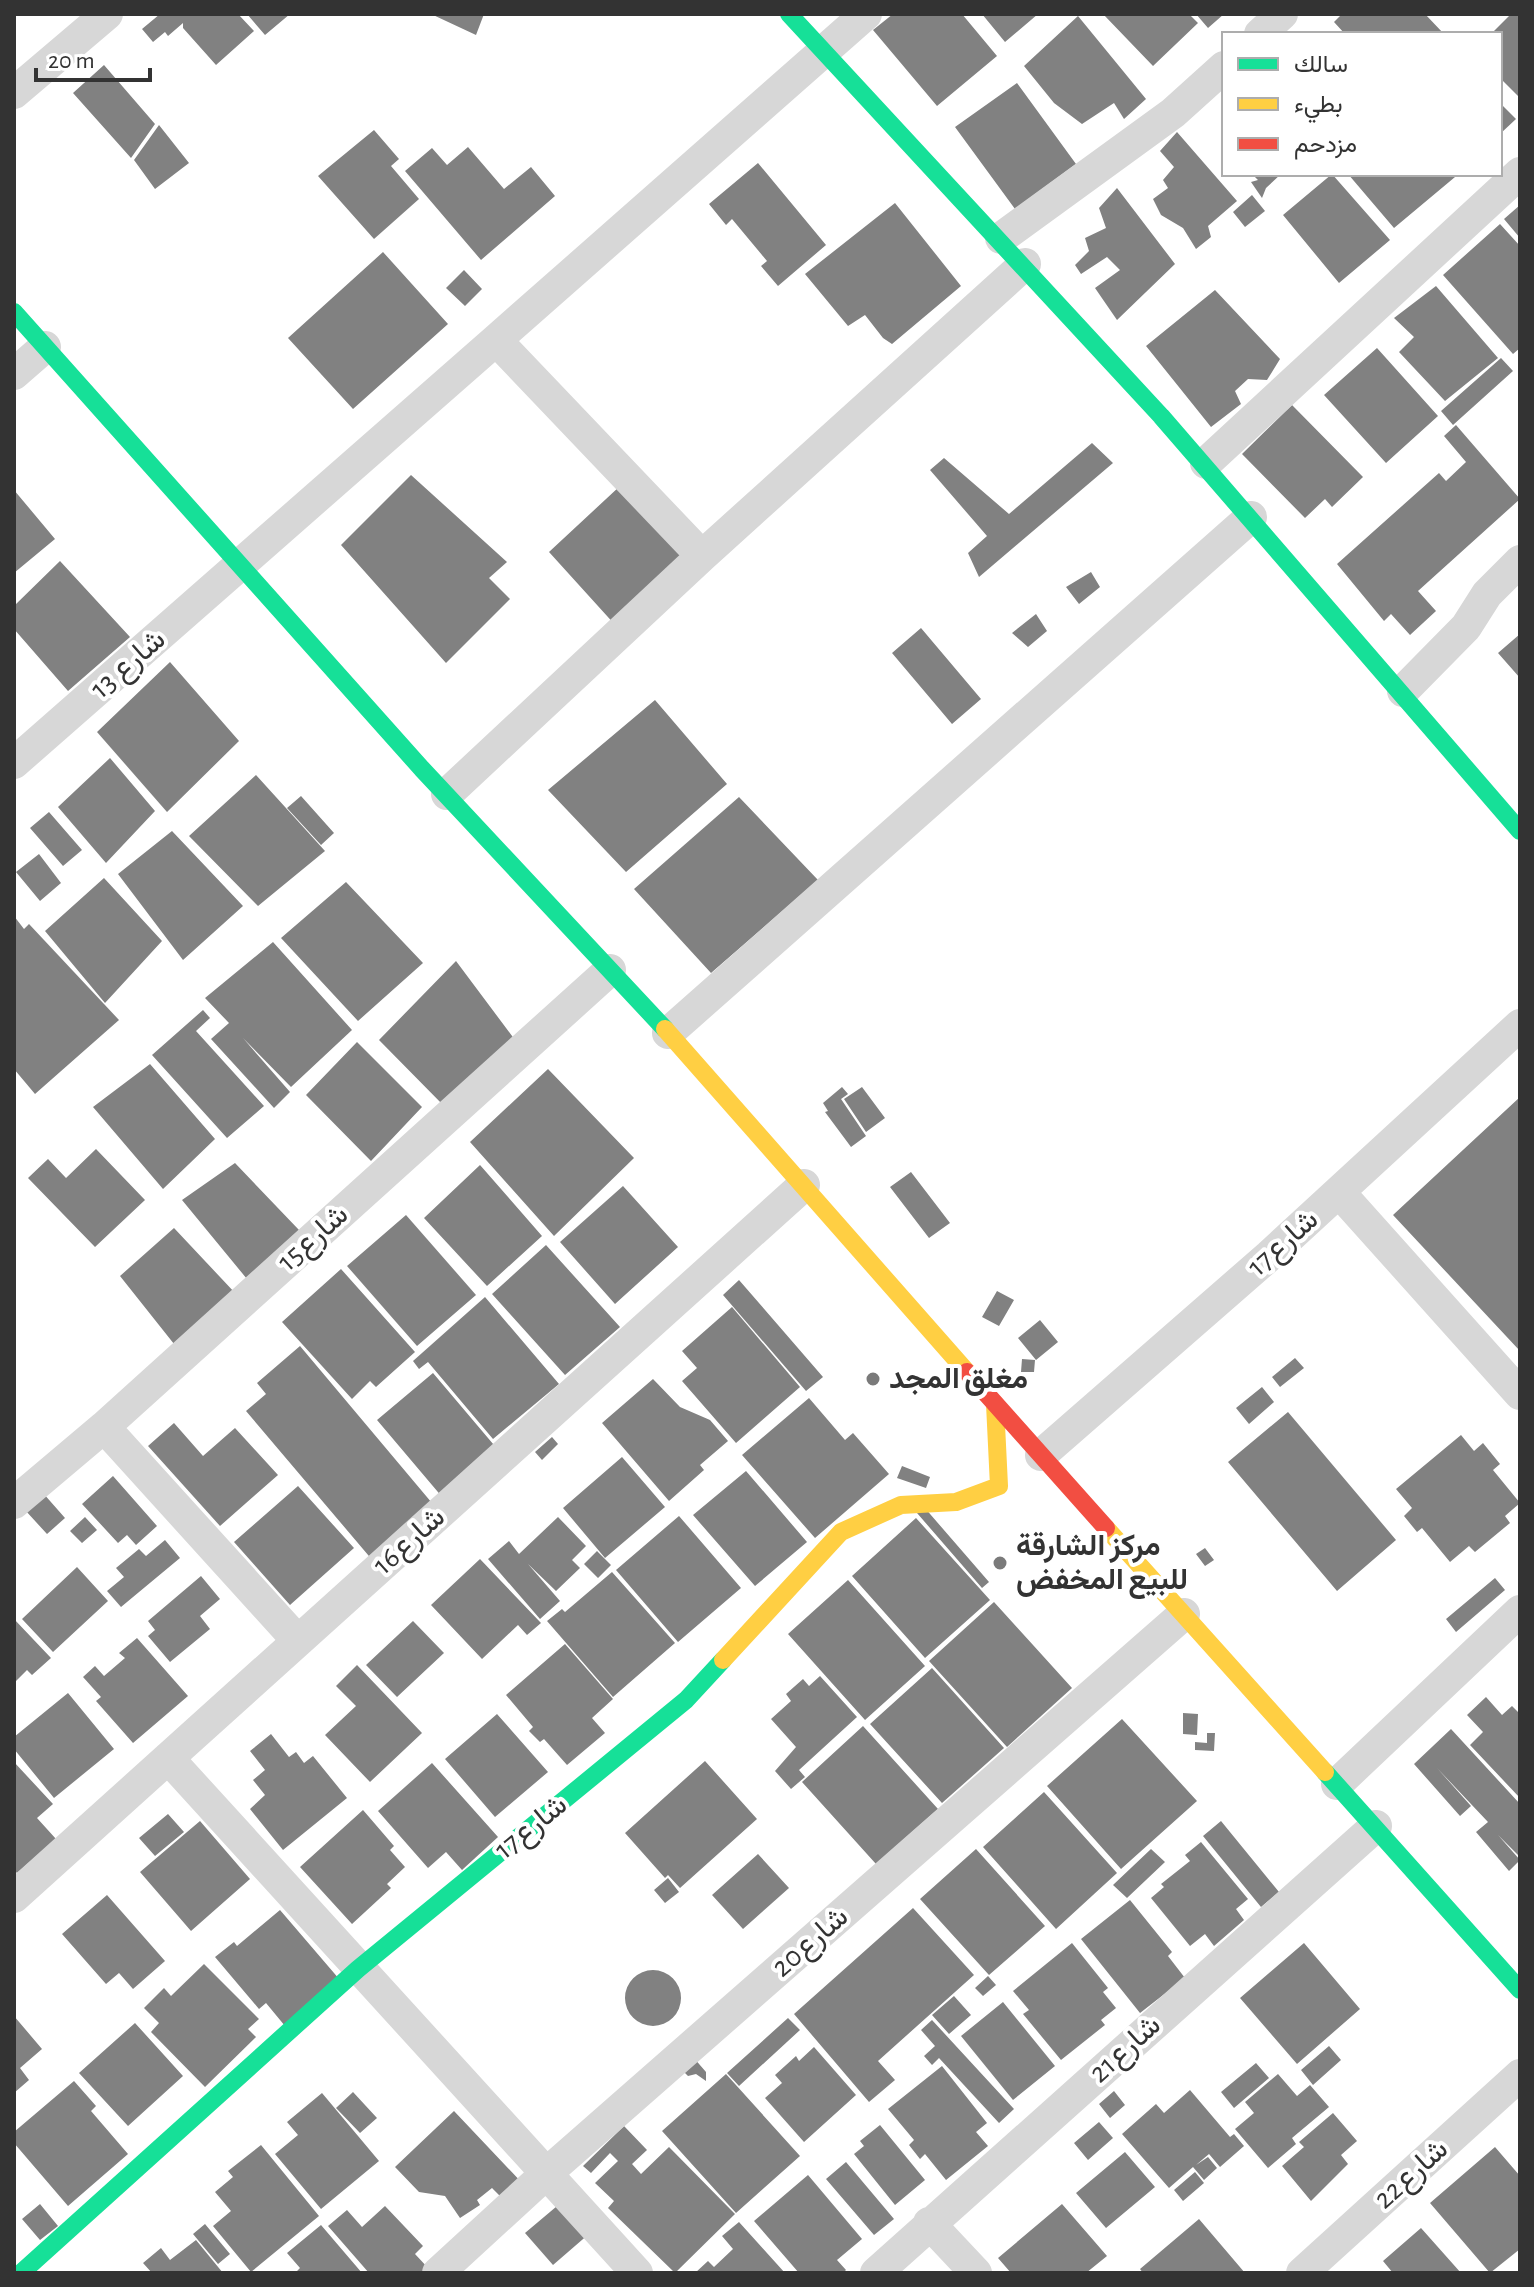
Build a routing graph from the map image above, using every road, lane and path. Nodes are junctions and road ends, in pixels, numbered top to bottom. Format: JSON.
{"nodes":[{"id":1,"x":107,"y":14,"type":"edge"},
{"id":2,"x":789,"y":14,"type":"edge"},
{"id":3,"x":866,"y":14,"type":"edge"},
{"id":4,"x":1282,"y":14,"type":"edge"},
{"id":5,"x":1262,"y":32,"type":"edge"},
{"id":6,"x":826,"y":53,"type":"junction"},
{"id":7,"x":1222,"y":69,"type":"edge"},
{"id":8,"x":14,"y":93,"type":"edge"},
{"id":9,"x":1520,"y":173,"type":"edge"},
{"id":10,"x":1001,"y":238,"type":"junction"},
{"id":11,"x":1025,"y":264,"type":"junction"},
{"id":12,"x":14,"y":312,"type":"edge"},
{"id":13,"x":496,"y":340,"type":"junction"},
{"id":14,"x":45,"y":347,"type":"junction"},
{"id":15,"x":14,"y":374,"type":"edge"},
{"id":16,"x":1206,"y":463,"type":"junction"},
{"id":17,"x":1251,"y":517,"type":"junction"},
{"id":18,"x":702,"y":556,"type":"junction"},
{"id":19,"x":1520,"y":561,"type":"edge"},
{"id":20,"x":241,"y":565,"type":"junction"},
{"id":21,"x":1403,"y":691,"type":"junction"},
{"id":22,"x":14,"y":763,"type":"edge"},
{"id":23,"x":447,"y":794,"type":"junction"},
{"id":24,"x":1520,"y":831,"type":"edge"},
{"id":25,"x":610,"y":970,"type":"junction"},
{"id":26,"x":1520,"y":1025,"type":"edge"},
{"id":27,"x":668,"y":1033,"type":"junction"},
{"id":28,"x":804,"y":1185,"type":"junction"},
{"id":29,"x":1339,"y":1192,"type":"junction"},
{"id":30,"x":1520,"y":1394,"type":"edge"},
{"id":31,"x":995,"y":1404,"type":"junction"},
{"id":32,"x":104,"y":1427,"type":"junction"},
{"id":33,"x":1041,"y":1455,"type":"junction"},
{"id":34,"x":14,"y":1503,"type":"edge"},
{"id":35,"x":1520,"y":1611,"type":"edge"},
{"id":36,"x":1184,"y":1614,"type":"junction"},
{"id":37,"x":298,"y":1641,"type":"junction"},
{"id":38,"x":168,"y":1758,"type":"junction"},
{"id":39,"x":1337,"y":1784,"type":"junction"},
{"id":40,"x":1376,"y":1826,"type":"junction"},
{"id":41,"x":14,"y":1897,"type":"edge"},
{"id":42,"x":358,"y":1969,"type":"junction"},
{"id":43,"x":1520,"y":1990,"type":"edge"},
{"id":44,"x":1520,"y":2075,"type":"edge"},
{"id":45,"x":548,"y":2172,"type":"junction"},
{"id":46,"x":929,"y":2223,"type":"junction"},
{"id":47,"x":21,"y":2273,"type":"edge"},
{"id":48,"x":438,"y":2273,"type":"edge"},
{"id":49,"x":637,"y":2273,"type":"edge"},
{"id":50,"x":876,"y":2273,"type":"edge"},
{"id":51,"x":976,"y":2273,"type":"edge"},
{"id":52,"x":1302,"y":2273,"type":"edge"}],
"edges":[{"from":1,"to":8,"type":"street"},
{"from":2,"to":6,"type":"street"},
{"from":3,"to":6,"type":"street","name":"شارع 13"},
{"from":4,"to":5,"type":"street"},
{"from":6,"to":10,"type":"street"},
{"from":6,"to":13,"type":"street","name":"شارع 13"},
{"from":7,"to":10,"type":"street"},
{"from":9,"to":16,"type":"street"},
{"from":10,"to":11,"type":"street"},
{"from":11,"to":16,"type":"street"},
{"from":11,"to":18,"type":"street"},
{"from":12,"to":14,"type":"street"},
{"from":13,"to":18,"type":"street"},
{"from":13,"to":20,"type":"street","name":"شارع 13"},
{"from":14,"to":15,"type":"street"},
{"from":14,"to":20,"type":"street"},
{"from":16,"to":17,"type":"street"},
{"from":17,"to":21,"type":"street"},
{"from":17,"to":27,"type":"street"},
{"from":18,"to":23,"type":"street"},
{"from":19,"to":21,"type":"street"},
{"from":20,"to":22,"type":"street","name":"شارع 13"},
{"from":20,"to":23,"type":"street"},
{"from":21,"to":24,"type":"street"},
{"from":23,"to":25,"type":"street"},
{"from":25,"to":27,"type":"street"},
{"from":25,"to":32,"type":"street","name":"شارع15"},
{"from":26,"to":29,"type":"street","name":"شارع17"},
{"from":27,"to":28,"type":"street"},
{"from":28,"to":31,"type":"street"},
{"from":28,"to":37,"type":"street","name":"شارع16"},
{"from":29,"to":30,"type":"street"},
{"from":29,"to":33,"type":"street","name":"شارع17"},
{"from":31,"to":33,"type":"street"},
{"from":31,"to":42,"type":"street","name":"شارع17"},
{"from":32,"to":34,"type":"street","name":"شارع15"},
{"from":32,"to":37,"type":"street"},
{"from":33,"to":36,"type":"street"},
{"from":35,"to":39,"type":"street"},
{"from":36,"to":39,"type":"street"},
{"from":36,"to":45,"type":"street","name":"شارع20"},
{"from":37,"to":38,"type":"street","name":"شارع16"},
{"from":38,"to":41,"type":"street","name":"شارع16"},
{"from":38,"to":42,"type":"street"},
{"from":39,"to":40,"type":"street"},
{"from":40,"to":43,"type":"street"},
{"from":40,"to":46,"type":"street","name":"شارع21"},
{"from":42,"to":45,"type":"street"},
{"from":42,"to":47,"type":"street","name":"شارع17"},
{"from":44,"to":52,"type":"street","name":"شارع22"},
{"from":45,"to":48,"type":"street","name":"شارع20"},
{"from":45,"to":49,"type":"street"},
{"from":46,"to":50,"type":"street","name":"شارع21"},
{"from":46,"to":51,"type":"street"}]}
